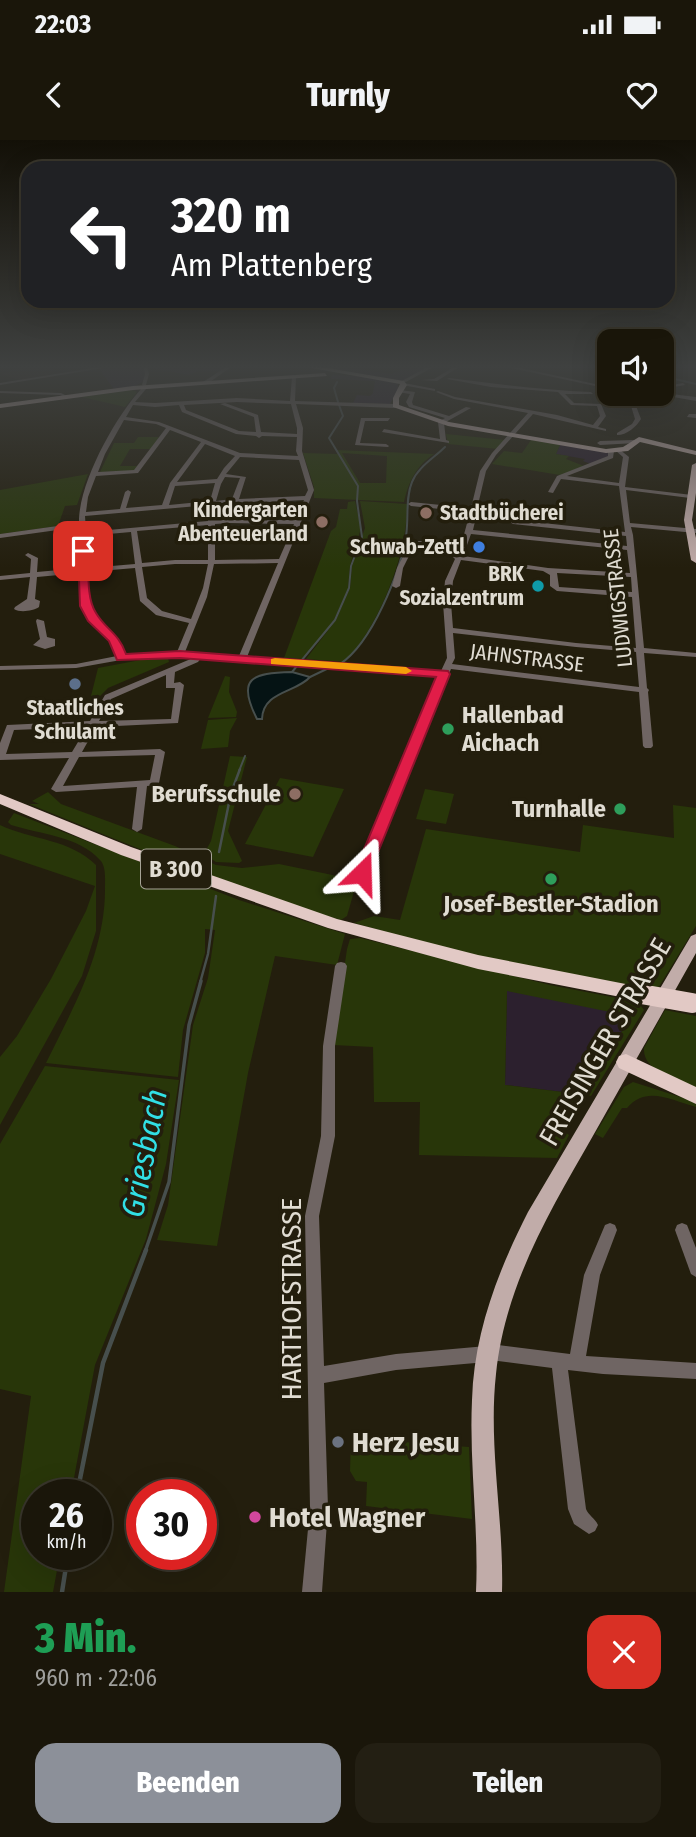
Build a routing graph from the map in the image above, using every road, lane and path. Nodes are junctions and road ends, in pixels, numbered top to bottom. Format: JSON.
{"nodes":[{"id":1,"x":116,"y":433,"type":"edge"},
{"id":2,"x":165,"y":433,"type":"edge"},
{"id":3,"x":180,"y":433,"type":"edge"},
{"id":4,"x":237,"y":433,"type":"edge"},
{"id":5,"x":259,"y":433,"type":"edge"},
{"id":6,"x":299,"y":433,"type":"edge"},
{"id":7,"x":360,"y":433,"type":"edge"},
{"id":8,"x":384,"y":433,"type":"edge"},
{"id":9,"x":395,"y":433,"type":"edge"},
{"id":10,"x":445,"y":433,"type":"edge"},
{"id":11,"x":498,"y":433,"type":"edge"},
{"id":12,"x":514,"y":433,"type":"edge"},
{"id":13,"x":615,"y":433,"type":"edge"},
{"id":14,"x":620,"y":434,"type":"joint"},
{"id":15,"x":259,"y":436,"type":"junction"},
{"id":16,"x":300,"y":436,"type":"junction"},
{"id":17,"x":512,"y":436,"type":"junction"},
{"id":18,"x":637,"y":441,"type":"junction"},
{"id":19,"x":203,"y":443,"type":"junction"},
{"id":20,"x":600,"y":443,"type":"dead end"},
{"id":21,"x":615,"y":451,"type":"junction"},
{"id":22,"x":696,"y":453,"type":"edge"},
{"id":23,"x":239,"y":455,"type":"junction"},
{"id":24,"x":300,"y":458,"type":"junction"},
{"id":25,"x":696,"y":465,"type":"edge"},
{"id":26,"x":93,"y":474,"type":"junction"},
{"id":27,"x":559,"y":477,"type":"junction"},
{"id":28,"x":221,"y":478,"type":"junction"},
{"id":29,"x":173,"y":484,"type":"junction"},
{"id":30,"x":622,"y":486,"type":"junction"},
{"id":31,"x":128,"y":492,"type":"dead end"},
{"id":32,"x":551,"y":492,"type":"dead end"},
{"id":33,"x":690,"y":496,"type":"junction"},
{"id":34,"x":309,"y":498,"type":"junction"},
{"id":35,"x":235,"y":501,"type":"junction"},
{"id":36,"x":212,"y":503,"type":"junction"},
{"id":37,"x":411,"y":504,"type":"dead end"},
{"id":38,"x":165,"y":507,"type":"junction"},
{"id":39,"x":121,"y":511,"type":"junction"},
{"id":40,"x":474,"y":511,"type":"junction"},
{"id":41,"x":82,"y":514,"type":"junction"},
{"id":42,"x":298,"y":522,"type":"junction"},
{"id":43,"x":209,"y":523,"type":"junction"},
{"id":44,"x":82,"y":525,"type":"junction"},
{"id":45,"x":628,"y":525,"type":"junction"},
{"id":46,"x":134,"y":530,"type":"junction"},
{"id":47,"x":693,"y":531,"type":"edge"},
{"id":48,"x":468,"y":532,"type":"junction"},
{"id":49,"x":83,"y":534,"type":"junction"},
{"id":50,"x":629,"y":535,"type":"junction"},
{"id":51,"x":0,"y":536,"type":"edge"},
{"id":52,"x":212,"y":540,"type":"junction"},
{"id":53,"x":290,"y":541,"type":"junction"},
{"id":54,"x":464,"y":544,"type":"junction"},
{"id":55,"x":631,"y":548,"type":"junction"},
{"id":56,"x":29,"y":555,"type":"dead end"},
{"id":57,"x":456,"y":557,"type":"junction"},
{"id":58,"x":212,"y":560,"type":"junction"},
{"id":59,"x":696,"y":560,"type":"edge"},
{"id":60,"x":282,"y":561,"type":"junction"},
{"id":61,"x":137,"y":565,"type":"junction"},
{"id":62,"x":83,"y":570,"type":"junction"},
{"id":63,"x":548,"y":570,"type":"junction"},
{"id":64,"x":34,"y":575,"type":"junction"},
{"id":65,"x":634,"y":575,"type":"junction"},
{"id":66,"x":0,"y":577,"type":"edge"},
{"id":67,"x":396,"y":586,"type":"dead end"},
{"id":68,"x":636,"y":596,"type":"junction"},
{"id":69,"x":32,"y":600,"type":"dead end"},
{"id":70,"x":40,"y":621,"type":"dead end"},
{"id":71,"x":192,"y":622,"type":"junction"},
{"id":72,"x":449,"y":629,"type":"junction"},
{"id":73,"x":640,"y":651,"type":"junction"},
{"id":74,"x":180,"y":654,"type":"junction"},
{"id":75,"x":696,"y":655,"type":"edge"},
{"id":76,"x":199,"y":656,"type":"junction"},
{"id":77,"x":121,"y":658,"type":"junction"},
{"id":78,"x":242,"y":659,"type":"junction"},
{"id":79,"x":43,"y":666,"type":"junction"},
{"id":80,"x":0,"y":668,"type":"edge"},
{"id":81,"x":446,"y":670,"type":"junction"},
{"id":82,"x":171,"y":672,"type":"junction"},
{"id":83,"x":645,"y":690,"type":"junction"},
{"id":84,"x":12,"y":715,"type":"dead end"},
{"id":85,"x":93,"y":724,"type":"junction"},
{"id":86,"x":10,"y":727,"type":"junction"},
{"id":87,"x":648,"y":746,"type":"dead end"},
{"id":88,"x":75,"y":755,"type":"junction"},
{"id":89,"x":0,"y":757,"type":"edge"},
{"id":90,"x":142,"y":785,"type":"junction"},
{"id":91,"x":0,"y":799,"type":"edge"},
{"id":92,"x":136,"y":829,"type":"dead end"},
{"id":93,"x":362,"y":873,"type":"dead end"},
{"id":94,"x":696,"y":940,"type":"edge"},
{"id":95,"x":341,"y":966,"type":"dead end"},
{"id":96,"x":694,"y":1003,"type":"edge"},
{"id":97,"x":626,"y":1062,"type":"junction"},
{"id":98,"x":696,"y":1096,"type":"edge"},
{"id":99,"x":610,"y":1230,"type":"dead end"},
{"id":100,"x":682,"y":1230,"type":"dead end"},
{"id":101,"x":696,"y":1269,"type":"edge"},
{"id":102,"x":488,"y":1353,"type":"junction"},
{"id":103,"x":568,"y":1362,"type":"junction"},
{"id":104,"x":695,"y":1374,"type":"edge"},
{"id":105,"x":316,"y":1376,"type":"junction"},
{"id":106,"x":589,"y":1525,"type":"dead end"},
{"id":107,"x":312,"y":1592,"type":"edge"},
{"id":108,"x":489,"y":1592,"type":"edge"}],
"edges":[{"from":1,"to":26,"type":"street"},
{"from":2,"to":26,"type":"street"},
{"from":3,"to":19,"type":"street"},
{"from":4,"to":15,"type":"street"},
{"from":5,"to":15,"type":"street"},
{"from":6,"to":16,"type":"street"},
{"from":7,"to":8,"type":"street"},
{"from":9,"to":10,"type":"street"},
{"from":11,"to":17,"type":"main road"},
{"from":12,"to":17,"type":"street"},
{"from":13,"to":14,"type":"street"},
{"from":14,"to":18,"type":"street"},
{"from":15,"to":16,"type":"street"},
{"from":16,"to":24,"type":"street"},
{"from":17,"to":21,"type":"main road"},
{"from":17,"to":40,"type":"street"},
{"from":18,"to":20,"type":"street"},
{"from":18,"to":21,"type":"main road"},
{"from":18,"to":22,"type":"main road"},
{"from":19,"to":23,"type":"street"},
{"from":19,"to":29,"type":"street"},
{"from":21,"to":27,"type":"street"},
{"from":21,"to":30,"type":"street","name":"LUDWIGSTRASSE"},
{"from":23,"to":24,"type":"street"},
{"from":23,"to":28,"type":"street"},
{"from":24,"to":34,"type":"street"},
{"from":25,"to":33,"type":"main road"},
{"from":26,"to":41,"type":"street"},
{"from":27,"to":30,"type":"street"},
{"from":27,"to":32,"type":"street"},
{"from":28,"to":29,"type":"street"},
{"from":28,"to":35,"type":"street"},
{"from":28,"to":36,"type":"street"},
{"from":29,"to":38,"type":"street"},
{"from":30,"to":33,"type":"street"},
{"from":30,"to":45,"type":"street","name":"LUDWIGSTRASSE"},
{"from":31,"to":39,"type":"street"},
{"from":33,"to":47,"type":"main road"},
{"from":34,"to":35,"type":"street"},
{"from":34,"to":42,"type":"street"},
{"from":35,"to":36,"type":"street"},
{"from":36,"to":38,"type":"street"},
{"from":36,"to":43,"type":"street"},
{"from":37,"to":40,"type":"street"},
{"from":38,"to":39,"type":"street"},
{"from":39,"to":41,"type":"street"},
{"from":40,"to":48,"type":"street"},
{"from":40,"to":50,"type":"street"},
{"from":41,"to":44,"type":"street"},
{"from":42,"to":43,"type":"street"},
{"from":42,"to":53,"type":"street"},
{"from":43,"to":46,"type":"street"},
{"from":43,"to":52,"type":"street"},
{"from":44,"to":49,"type":"street"},
{"from":44,"to":51,"type":"street"},
{"from":45,"to":47,"type":"street"},
{"from":45,"to":50,"type":"street","name":"LUDWIGSTRASSE"},
{"from":46,"to":49,"type":"street"},
{"from":46,"to":61,"type":"street"},
{"from":47,"to":59,"type":"main road"},
{"from":48,"to":54,"type":"street"},
{"from":48,"to":55,"type":"street"},
{"from":49,"to":62,"type":"street"},
{"from":50,"to":55,"type":"street","name":"LUDWIGSTRASSE"},
{"from":52,"to":53,"type":"street"},
{"from":52,"to":58,"type":"street"},
{"from":53,"to":60,"type":"street"},
{"from":54,"to":57,"type":"street"},
{"from":54,"to":67,"type":"street"},
{"from":55,"to":65,"type":"street","name":"LUDWIGSTRASSE"},
{"from":56,"to":64,"type":"street"},
{"from":57,"to":63,"type":"street"},
{"from":57,"to":72,"type":"street"},
{"from":58,"to":60,"type":"street"},
{"from":58,"to":61,"type":"street"},
{"from":58,"to":71,"type":"street"},
{"from":60,"to":78,"type":"street"},
{"from":61,"to":62,"type":"street"},
{"from":61,"to":71,"type":"street"},
{"from":62,"to":64,"type":"street"},
{"from":62,"to":77,"type":"street"},
{"from":63,"to":65,"type":"street"},
{"from":63,"to":68,"type":"street"},
{"from":64,"to":66,"type":"street"},
{"from":64,"to":69,"type":"street"},
{"from":65,"to":68,"type":"street","name":"LUDWIGSTRASSE"},
{"from":68,"to":73,"type":"street","name":"LUDWIGSTRASSE"},
{"from":70,"to":79,"type":"street"},
{"from":71,"to":74,"type":"street"},
{"from":72,"to":73,"type":"street"},
{"from":72,"to":81,"type":"street"},
{"from":73,"to":75,"type":"street"},
{"from":73,"to":83,"type":"street","name":"LUDWIGSTRASSE"},
{"from":74,"to":76,"type":"street","name":"JAHNSTRASSE"},
{"from":74,"to":77,"type":"street","name":"JAHNSTRASSE"},
{"from":76,"to":78,"type":"street","name":"JAHNSTRASSE"},
{"from":76,"to":82,"type":"street"},
{"from":77,"to":79,"type":"street","name":"JAHNSTRASSE"},
{"from":78,"to":81,"type":"street","name":"JAHNSTRASSE"},
{"from":79,"to":80,"type":"street","name":"JAHNSTRASSE"},
{"from":81,"to":83,"type":"street","name":"JAHNSTRASSE"},
{"from":81,"to":93,"type":"street"},
{"from":82,"to":85,"type":"street"},
{"from":82,"to":85,"type":"street"},
{"from":83,"to":87,"type":"street","name":"LUDWIGSTRASSE"},
{"from":84,"to":86,"type":"street"},
{"from":85,"to":86,"type":"street"},
{"from":85,"to":88,"type":"street"},
{"from":86,"to":89,"type":"street"},
{"from":88,"to":89,"type":"street"},
{"from":88,"to":90,"type":"street"},
{"from":88,"to":90,"type":"street"},
{"from":90,"to":92,"type":"street"},
{"from":91,"to":96,"type":"highway","number":"B 300","bridge":true},
{"from":94,"to":97,"type":"main road","name":"FREISINGER STRASSE"},
{"from":95,"to":105,"type":"street","name":"HARTHOFSTRASSE"},
{"from":97,"to":98,"type":"highway"},
{"from":97,"to":102,"type":"main road","name":"FREISINGER STRASSE"},
{"from":99,"to":103,"type":"street"},
{"from":100,"to":101,"type":"street"},
{"from":102,"to":103,"type":"street"},
{"from":102,"to":105,"type":"street"},
{"from":102,"to":108,"type":"main road","name":"FREISINGER STRASSE"},
{"from":103,"to":104,"type":"street"},
{"from":103,"to":106,"type":"street"},
{"from":105,"to":107,"type":"street","name":"HARTHOFSTRASSE"}]}
